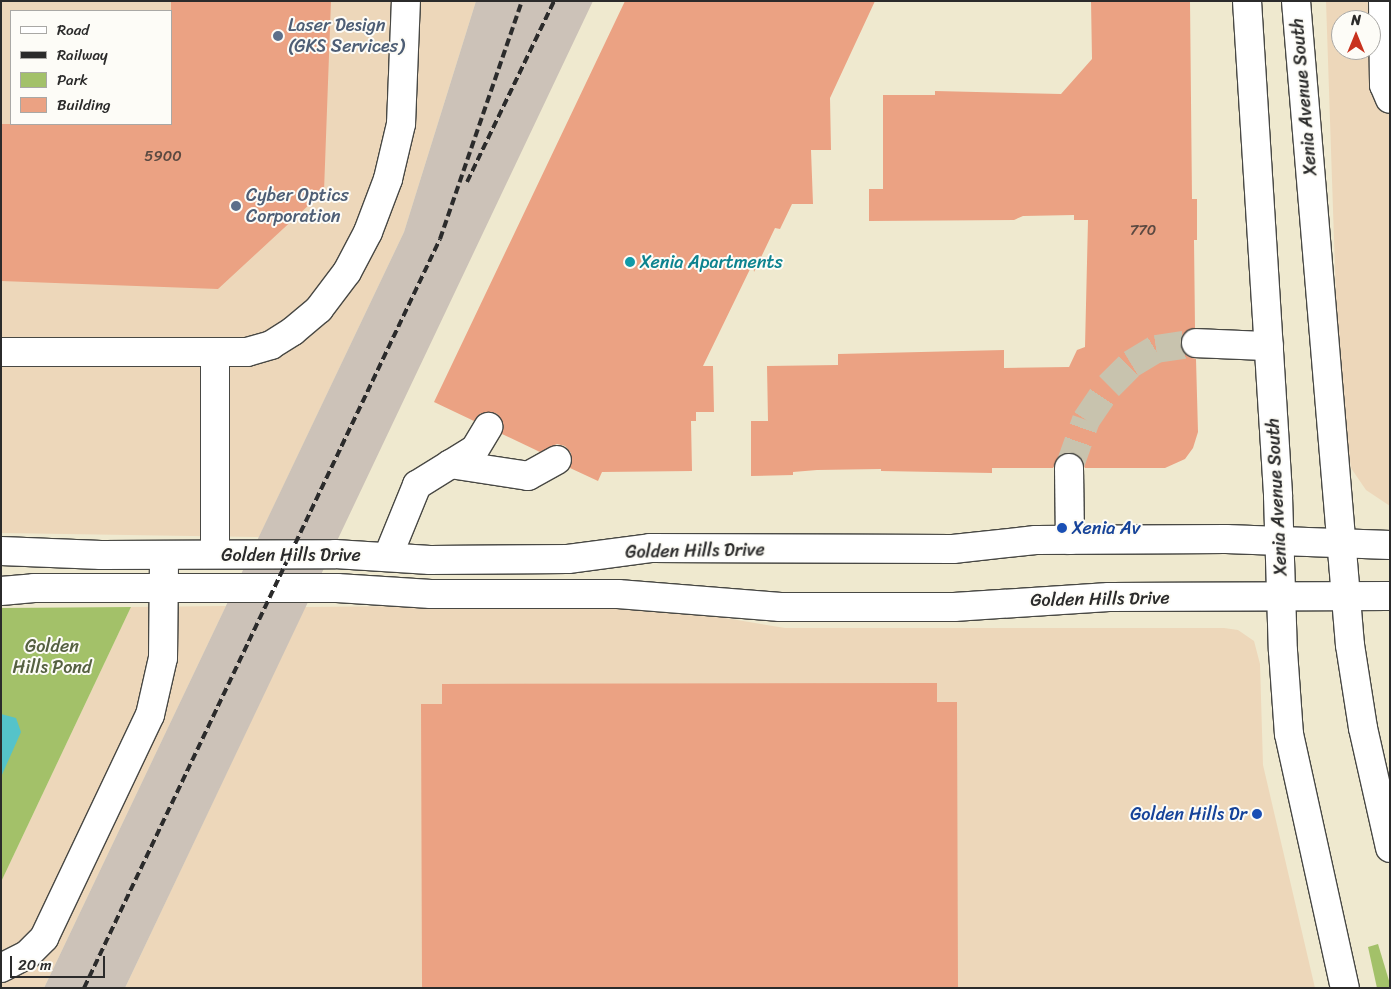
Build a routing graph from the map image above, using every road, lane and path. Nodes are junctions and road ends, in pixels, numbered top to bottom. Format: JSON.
{"nodes":[{"id":1,"x":406,"y":1,"type":"edge"},
{"id":2,"x":1247,"y":1,"type":"edge"},
{"id":3,"x":1296,"y":1,"type":"edge"},
{"id":4,"x":1383,"y":1,"type":"edge"},
{"id":5,"x":1390,"y":99,"type":"edge"},
{"id":6,"x":1196,"y":343,"type":"tunnel mouth"},
{"id":7,"x":1269,"y":346,"type":"junction"},
{"id":8,"x":1,"y":352,"type":"edge"},
{"id":9,"x":215,"y":352,"type":"junction"},
{"id":10,"x":489,"y":428,"type":"dead end"},
{"id":11,"x":557,"y":460,"type":"dead end"},
{"id":12,"x":450,"y":464,"type":"junction"},
{"id":13,"x":1069,"y":468,"type":"tunnel mouth"},
{"id":14,"x":1070,"y":540,"type":"junction"},
{"id":15,"x":1280,"y":541,"type":"junction"},
{"id":16,"x":1341,"y":544,"type":"junction"},
{"id":17,"x":1390,"y":545,"type":"edge"},
{"id":18,"x":1,"y":551,"type":"edge"},
{"id":19,"x":215,"y":554,"type":"junction"},
{"id":20,"x":163,"y":555,"type":"junction"},
{"id":21,"x":388,"y":556,"type":"junction"},
{"id":22,"x":164,"y":588,"type":"junction"},
{"id":23,"x":1,"y":591,"type":"edge"},
{"id":24,"x":1281,"y":596,"type":"junction"},
{"id":25,"x":1345,"y":596,"type":"junction"},
{"id":26,"x":1390,"y":596,"type":"edge"},
{"id":27,"x":1390,"y":848,"type":"edge"},
{"id":28,"x":1,"y":968,"type":"edge"},
{"id":29,"x":1346,"y":988,"type":"edge"}],
"edges":[{"from":1,"to":9,"type":"street"},
{"from":2,"to":7,"type":"street","name":"Xenia Avenue South"},
{"from":3,"to":16,"type":"street","name":"Xenia Avenue South"},
{"from":4,"to":5,"type":"street"},
{"from":6,"to":7,"type":"street"},
{"from":7,"to":15,"type":"street","name":"Xenia Avenue South"},
{"from":8,"to":9,"type":"street"},
{"from":9,"to":19,"type":"street"},
{"from":10,"to":12,"type":"street"},
{"from":11,"to":12,"type":"street"},
{"from":12,"to":21,"type":"street"},
{"from":13,"to":14,"type":"street"},
{"from":14,"to":15,"type":"street","name":"Golden Hills Drive"},
{"from":14,"to":21,"type":"street","name":"Golden Hills Drive"},
{"from":15,"to":16,"type":"street","name":"Golden Hills Drive"},
{"from":15,"to":24,"type":"street","name":"Xenia Avenue South"},
{"from":16,"to":17,"type":"street","name":"Golden Hills Drive"},
{"from":16,"to":25,"type":"street","name":"Xenia Avenue South"},
{"from":18,"to":20,"type":"street","name":"Golden Hills Drive"},
{"from":19,"to":20,"type":"street","name":"Golden Hills Drive"},
{"from":19,"to":21,"type":"street","name":"Golden Hills Drive"},
{"from":20,"to":22,"type":"street"},
{"from":22,"to":23,"type":"street","name":"Golden Hills Drive"},
{"from":22,"to":24,"type":"street","name":"Golden Hills Drive"},
{"from":22,"to":28,"type":"street"},
{"from":24,"to":25,"type":"street","name":"Golden Hills Drive"},
{"from":24,"to":29,"type":"street","name":"Xenia Avenue South"},
{"from":25,"to":26,"type":"street","name":"Golden Hills Drive"},
{"from":25,"to":27,"type":"street","name":"Xenia Avenue South"}]}
